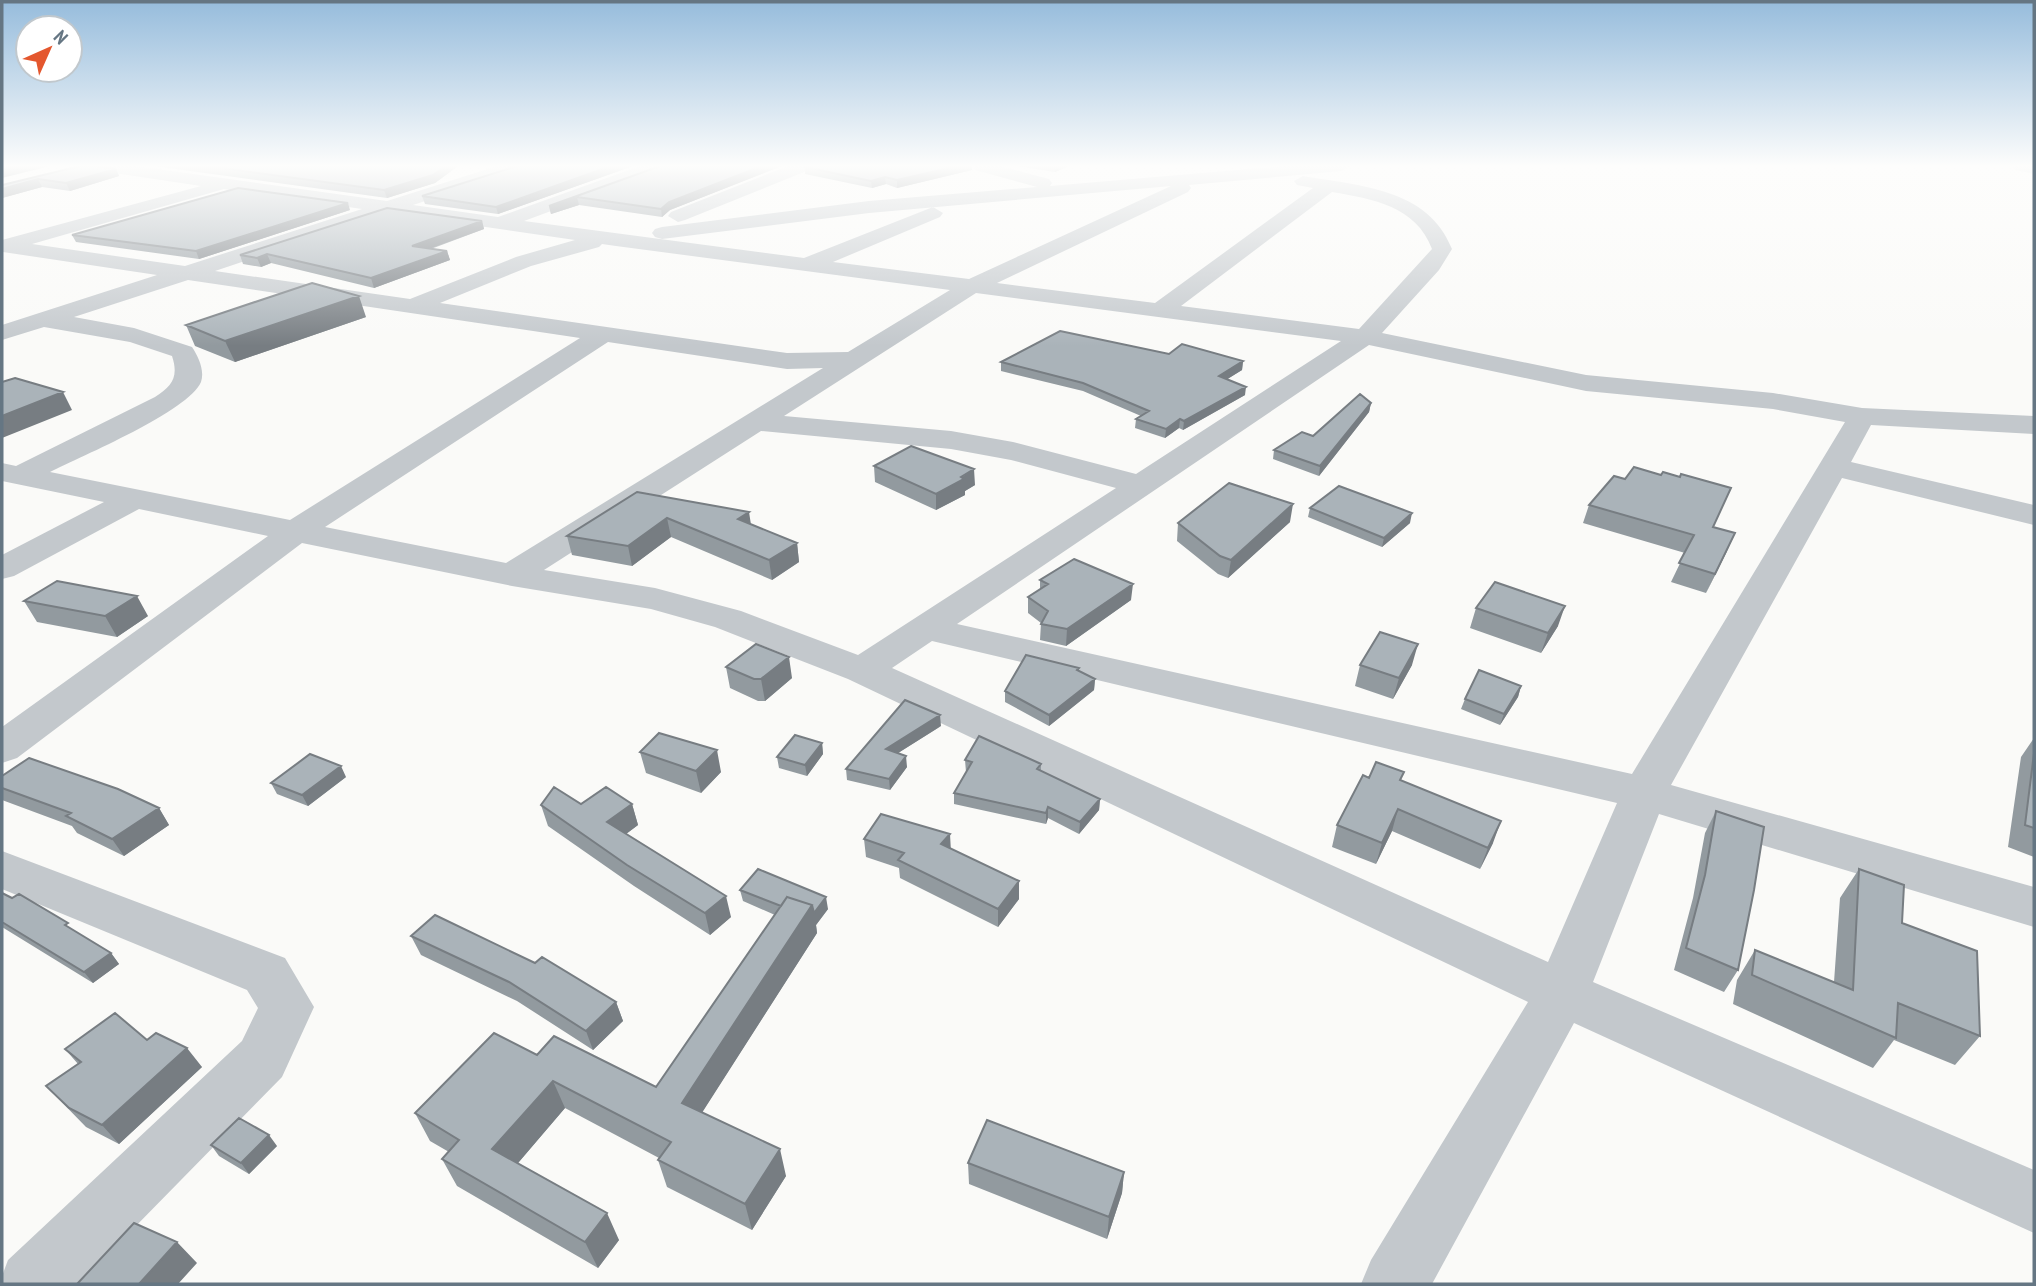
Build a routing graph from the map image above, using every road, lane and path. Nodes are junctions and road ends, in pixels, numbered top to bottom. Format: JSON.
{"nodes":[{"id":1,"x":75,"y":226,"type":"edge"},
{"id":2,"x":326,"y":226,"type":"edge"},
{"id":3,"x":521,"y":226,"type":"edge"},
{"id":4,"x":660,"y":226,"type":"edge"},
{"id":5,"x":718,"y":226,"type":"edge"},
{"id":6,"x":902,"y":226,"type":"edge"},
{"id":7,"x":1101,"y":226,"type":"edge"},
{"id":8,"x":1270,"y":226,"type":"edge"},
{"id":9,"x":1433,"y":226,"type":"edge"},
{"id":10,"x":655,"y":234,"type":"junction"},
{"id":11,"x":616,"y":240,"type":"junction"},
{"id":12,"x":2,"y":246,"type":"edge"},
{"id":13,"x":806,"y":265,"type":"junction"},
{"id":14,"x":184,"y":273,"type":"junction"},
{"id":15,"x":970,"y":287,"type":"junction"},
{"id":16,"x":413,"y":306,"type":"junction"},
{"id":17,"x":1159,"y":311,"type":"junction"},
{"id":18,"x":2,"y":314,"type":"edge"},
{"id":19,"x":41,"y":320,"type":"junction"},
{"id":20,"x":2,"y":333,"type":"edge"},
{"id":21,"x":604,"y":334,"type":"junction"},
{"id":22,"x":1365,"y":337,"type":"junction"},
{"id":23,"x":853,"y":360,"type":"junction"},
{"id":24,"x":1862,"y":416,"type":"junction"},
{"id":25,"x":754,"y":422,"type":"junction"},
{"id":26,"x":2034,"y":425,"type":"edge"},
{"id":27,"x":1833,"y":467,"type":"junction"},
{"id":28,"x":10,"y":474,"type":"edge"},
{"id":29,"x":1141,"y":485,"type":"junction"},
{"id":30,"x":136,"y":498,"type":"junction"},
{"id":31,"x":2034,"y":515,"type":"edge"},
{"id":32,"x":296,"y":531,"type":"junction"},
{"id":33,"x":2,"y":569,"type":"edge"},
{"id":34,"x":512,"y":575,"type":"junction"},
{"id":35,"x":925,"y":628,"type":"junction"},
{"id":36,"x":862,"y":670,"type":"junction"},
{"id":37,"x":2,"y":748,"type":"edge"},
{"id":38,"x":1644,"y":793,"type":"junction"},
{"id":39,"x":2,"y":869,"type":"edge"},
{"id":40,"x":2034,"y":907,"type":"edge"},
{"id":41,"x":1562,"y":993,"type":"junction"},
{"id":42,"x":2034,"y":1202,"type":"edge"},
{"id":43,"x":32,"y":1284,"type":"edge"},
{"id":44,"x":1395,"y":1284,"type":"edge"}],
"edges":[{"from":1,"to":12,"type":"street"},
{"from":2,"to":14,"type":"street"},
{"from":3,"to":11,"type":"street"},
{"from":4,"to":10,"type":"street"},
{"from":5,"to":10,"type":"street"},
{"from":6,"to":13,"type":"street"},
{"from":7,"to":15,"type":"street"},
{"from":8,"to":17,"type":"street"},
{"from":9,"to":22,"type":"street"},
{"from":10,"to":11,"type":"street"},
{"from":11,"to":13,"type":"street"},
{"from":11,"to":16,"type":"street"},
{"from":12,"to":14,"type":"street"},
{"from":13,"to":15,"type":"street"},
{"from":14,"to":16,"type":"street"},
{"from":14,"to":19,"type":"street"},
{"from":15,"to":17,"type":"street"},
{"from":15,"to":23,"type":"street"},
{"from":16,"to":21,"type":"street"},
{"from":17,"to":22,"type":"street"},
{"from":18,"to":19,"type":"street"},
{"from":19,"to":20,"type":"street"},
{"from":19,"to":28,"type":"street"},
{"from":21,"to":23,"type":"street"},
{"from":21,"to":32,"type":"street"},
{"from":22,"to":24,"type":"street"},
{"from":22,"to":29,"type":"street"},
{"from":23,"to":25,"type":"street"},
{"from":24,"to":26,"type":"street"},
{"from":24,"to":27,"type":"street"},
{"from":25,"to":29,"type":"street"},
{"from":25,"to":34,"type":"street"},
{"from":27,"to":31,"type":"street"},
{"from":27,"to":38,"type":"street"},
{"from":28,"to":30,"type":"street"},
{"from":29,"to":35,"type":"street"},
{"from":30,"to":32,"type":"street"},
{"from":30,"to":33,"type":"street"},
{"from":32,"to":34,"type":"street"},
{"from":32,"to":37,"type":"street"},
{"from":34,"to":36,"type":"street"},
{"from":35,"to":36,"type":"street"},
{"from":35,"to":38,"type":"street"},
{"from":36,"to":41,"type":"street"},
{"from":38,"to":40,"type":"street"},
{"from":38,"to":41,"type":"street"},
{"from":39,"to":43,"type":"street"},
{"from":41,"to":42,"type":"street"},
{"from":41,"to":44,"type":"street"}]}
